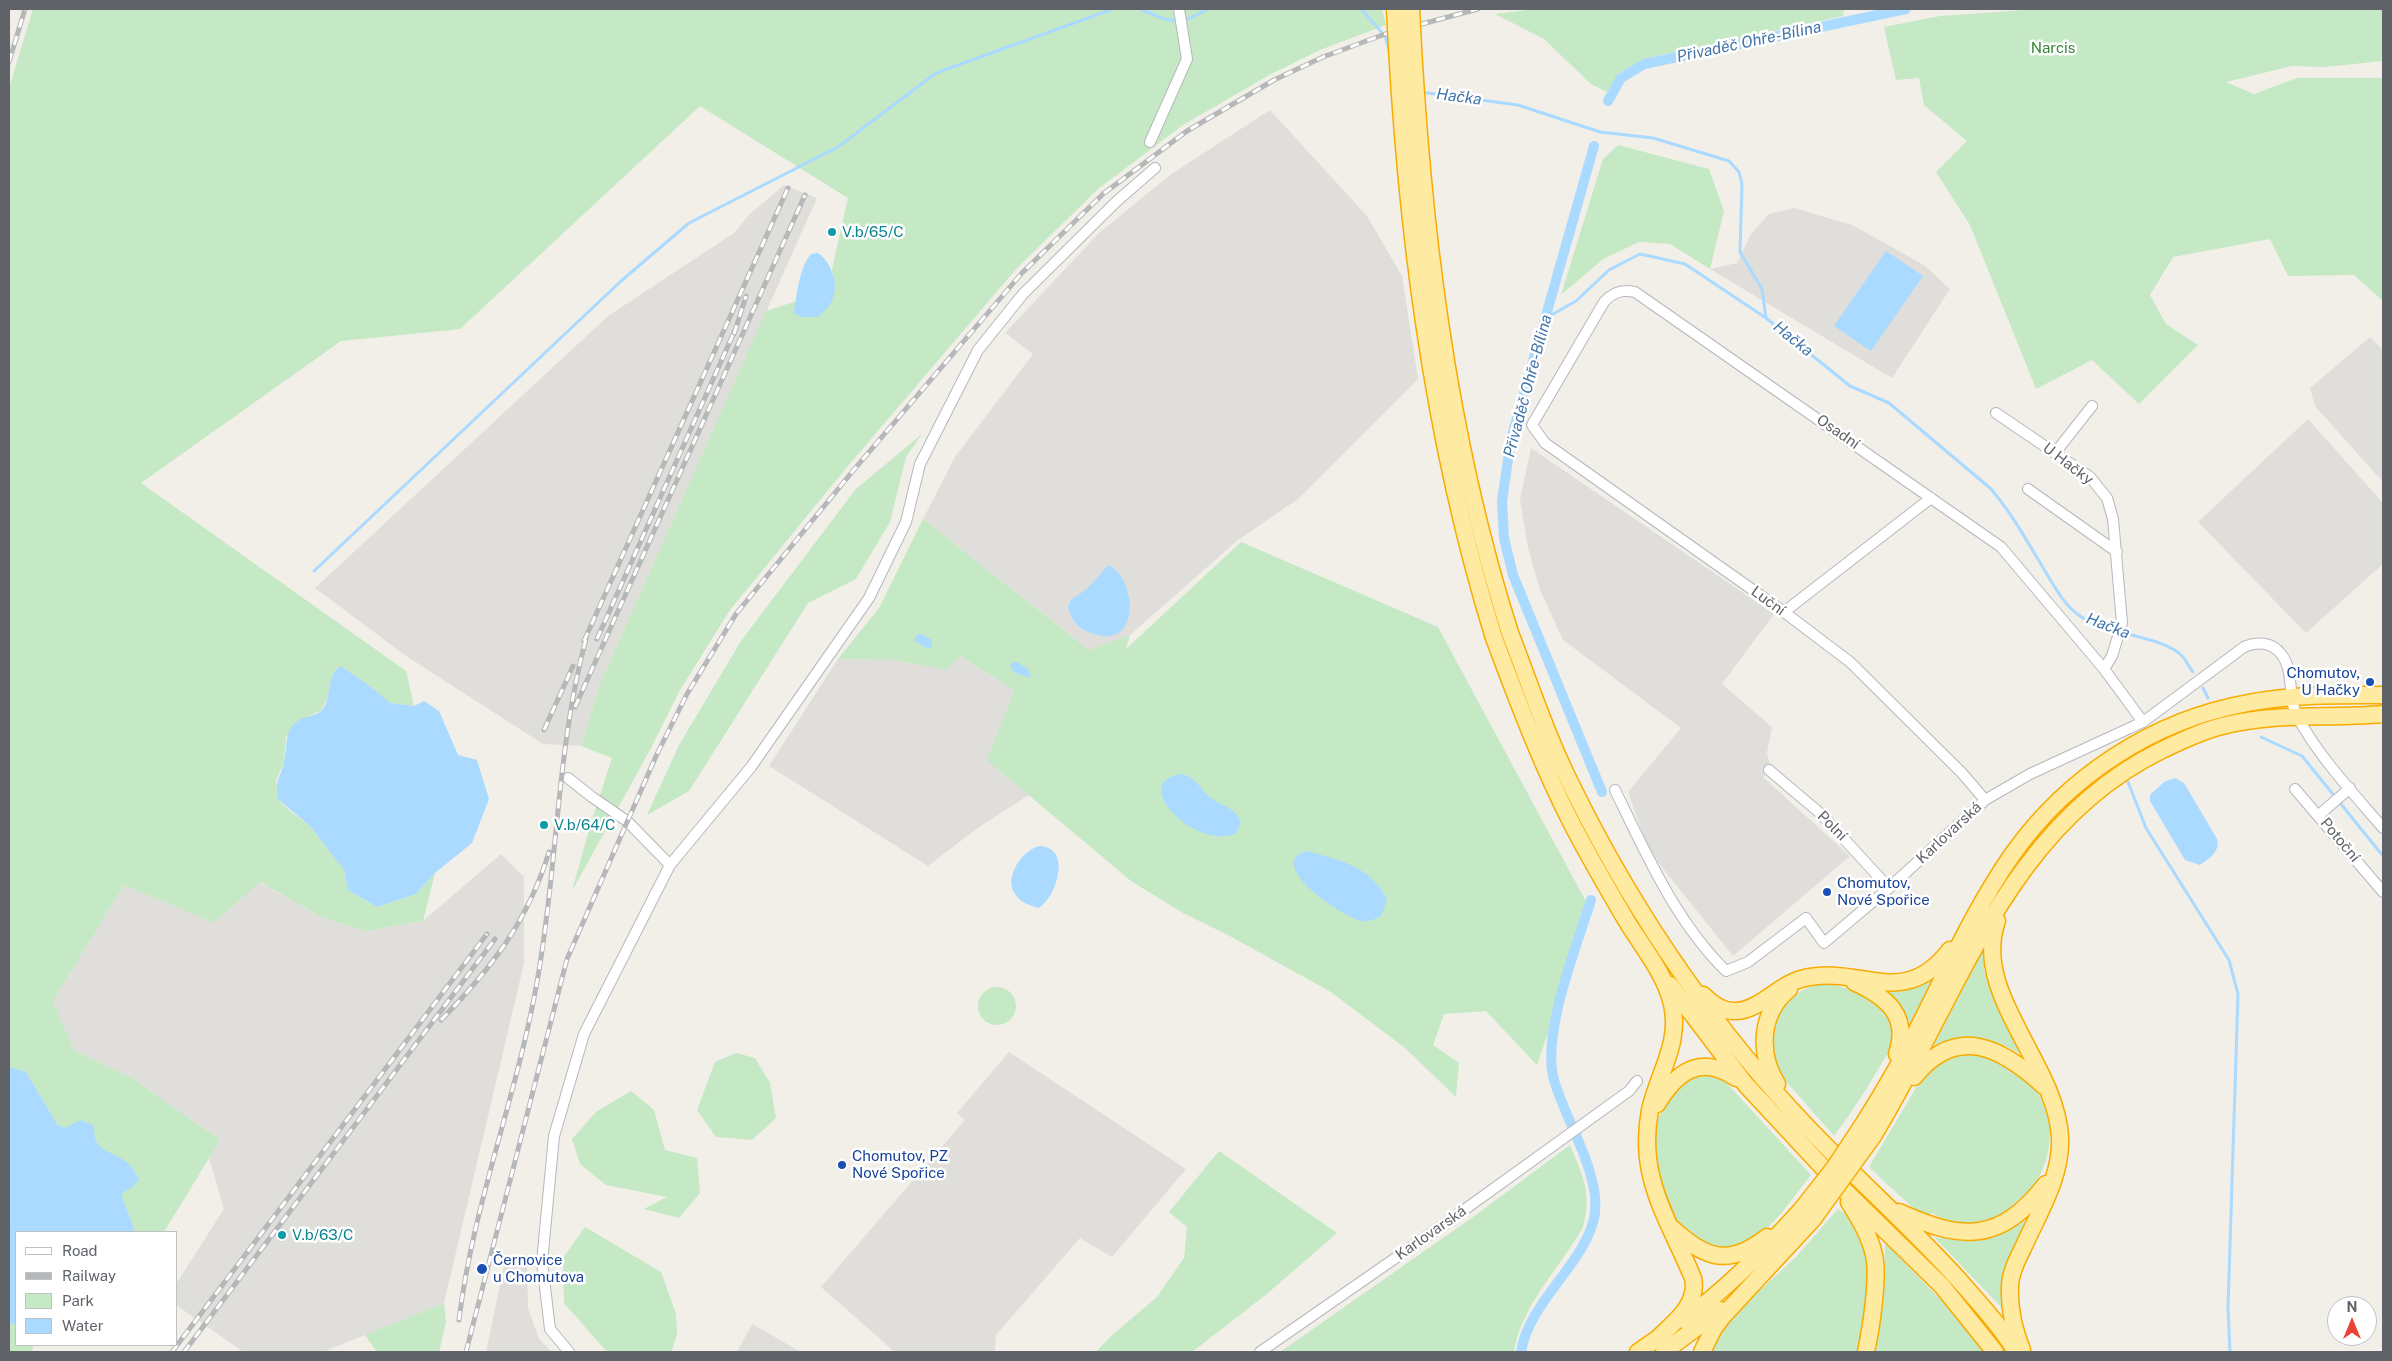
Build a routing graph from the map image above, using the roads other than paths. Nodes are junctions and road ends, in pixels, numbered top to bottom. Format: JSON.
{"nodes":[{"id":1,"x":1179,"y":9,"type":"edge"},
{"id":2,"x":1395,"y":9,"type":"edge"},
{"id":3,"x":1411,"y":9,"type":"edge"},
{"id":4,"x":1150,"y":142,"type":"dead end"},
{"id":5,"x":1155,"y":168,"type":"dead end"},
{"id":6,"x":2092,"y":406,"type":"dead end"},
{"id":7,"x":1996,"y":414,"type":"dead end"},
{"id":8,"x":1532,"y":425,"type":"joint"},
{"id":9,"x":2055,"y":453,"type":"junction"},
{"id":10,"x":2028,"y":489,"type":"dead end"},
{"id":11,"x":1932,"y":498,"type":"junction"},
{"id":12,"x":2116,"y":552,"type":"junction"},
{"id":13,"x":1784,"y":612,"type":"junction"},
{"id":14,"x":2104,"y":669,"type":"junction"},
{"id":15,"x":2383,"y":695,"type":"edge"},
{"id":16,"x":2291,"y":696,"type":"junction"},
{"id":17,"x":2383,"y":714,"type":"edge"},
{"id":18,"x":2296,"y":715,"type":"junction"},
{"id":19,"x":2143,"y":722,"type":"junction"},
{"id":20,"x":1769,"y":770,"type":"dead end"},
{"id":21,"x":568,"y":778,"type":"dead end"},
{"id":22,"x":2350,"y":788,"type":"junction"},
{"id":23,"x":2295,"y":789,"type":"dead end"},
{"id":24,"x":1615,"y":790,"type":"dead end"},
{"id":25,"x":1985,"y":800,"type":"junction"},
{"id":26,"x":2321,"y":813,"type":"junction"},
{"id":27,"x":2383,"y":828,"type":"edge"},
{"id":28,"x":670,"y":865,"type":"junction"},
{"id":29,"x":1889,"y":888,"type":"junction"},
{"id":30,"x":2010,"y":889,"type":"junction"},
{"id":31,"x":2383,"y":892,"type":"edge"},
{"id":32,"x":1971,"y":923,"type":"junction"},
{"id":33,"x":1654,"y":964,"type":"junction"},
{"id":34,"x":1682,"y":974,"type":"junction"},
{"id":35,"x":1820,"y":976,"type":"junction"},
{"id":36,"x":1637,"y":1081,"type":"dead end"},
{"id":37,"x":1746,"y":1085,"type":"junction"},
{"id":38,"x":1886,"y":1087,"type":"junction"},
{"id":39,"x":2047,"y":1088,"type":"junction"},
{"id":40,"x":1892,"y":1104,"type":"junction"},
{"id":41,"x":1794,"y":1114,"type":"junction"},
{"id":42,"x":1867,"y":1131,"type":"junction"},
{"id":43,"x":1647,"y":1134,"type":"junction"},
{"id":44,"x":2055,"y":1172,"type":"junction"},
{"id":45,"x":1840,"y":1187,"type":"junction"},
{"id":46,"x":1888,"y":1208,"type":"junction"},
{"id":47,"x":1808,"y":1214,"type":"junction"},
{"id":48,"x":1669,"y":1225,"type":"junction"},
{"id":49,"x":1750,"y":1285,"type":"junction"},
{"id":50,"x":1660,"y":1346,"type":"edge"},
{"id":51,"x":569,"y":1352,"type":"edge"},
{"id":52,"x":1260,"y":1352,"type":"edge"},
{"id":53,"x":1638,"y":1352,"type":"edge"},
{"id":54,"x":1702,"y":1352,"type":"edge"},
{"id":55,"x":1866,"y":1352,"type":"edge"},
{"id":56,"x":1995,"y":1352,"type":"edge"},
{"id":57,"x":2016,"y":1352,"type":"edge"},
{"id":58,"x":2023,"y":1352,"type":"edge"}],
"edges":[{"from":1,"to":4,"type":"street"},
{"from":2,"to":33,"type":"highway","bridge":true},
{"from":3,"to":34,"type":"highway","bridge":true},
{"from":5,"to":28,"type":"street"},
{"from":6,"to":9,"type":"street"},
{"from":7,"to":9,"type":"street","name":"U Hačky"},
{"from":8,"to":11,"type":"street","name":"Osadní"},
{"from":8,"to":13,"type":"street","name":"Luční"},
{"from":9,"to":12,"type":"street","name":"U Hačky"},
{"from":10,"to":12,"type":"street"},
{"from":11,"to":13,"type":"street"},
{"from":11,"to":14,"type":"street","name":"Osadní"},
{"from":12,"to":14,"type":"street","name":"U Hačky"},
{"from":13,"to":25,"type":"street","name":"Luční"},
{"from":14,"to":19,"type":"street","name":"Osadní"},
{"from":15,"to":16,"type":"highway"},
{"from":16,"to":18,"type":"street"},
{"from":16,"to":19,"type":"street","name":"Karlovarská"},
{"from":16,"to":32,"type":"highway"},
{"from":17,"to":18,"type":"highway"},
{"from":18,"to":22,"type":"street"},
{"from":18,"to":30,"type":"highway"},
{"from":19,"to":25,"type":"street","name":"Karlovarská"},
{"from":20,"to":29,"type":"street","name":"Polní"},
{"from":21,"to":28,"type":"street"},
{"from":22,"to":26,"type":"street"},
{"from":22,"to":27,"type":"street"},
{"from":23,"to":26,"type":"street","name":"Potoční"},
{"from":24,"to":29,"type":"street","name":"Karlovarská"},
{"from":25,"to":29,"type":"street","name":"Karlovarská"},
{"from":26,"to":31,"type":"street","name":"Potoční"},
{"from":28,"to":51,"type":"street"},
{"from":30,"to":39,"type":"highway"},
{"from":30,"to":40,"type":"highway"},
{"from":32,"to":35,"type":"highway"},
{"from":32,"to":38,"type":"highway"},
{"from":33,"to":37,"type":"highway"},
{"from":33,"to":43,"type":"highway"},
{"from":34,"to":35,"type":"highway"},
{"from":34,"to":41,"type":"highway"},
{"from":35,"to":38,"type":"highway"},
{"from":35,"to":41,"type":"highway"},
{"from":36,"to":52,"type":"street","name":"Karlovarská"},
{"from":37,"to":43,"type":"highway"},
{"from":37,"to":45,"type":"highway"},
{"from":38,"to":42,"type":"highway"},
{"from":39,"to":40,"type":"highway"},
{"from":39,"to":44,"type":"highway"},
{"from":40,"to":42,"type":"highway"},
{"from":41,"to":46,"type":"highway"},
{"from":42,"to":47,"type":"highway","bridge":true},
{"from":43,"to":48,"type":"highway"},
{"from":44,"to":46,"type":"highway"},
{"from":44,"to":58,"type":"highway"},
{"from":45,"to":55,"type":"highway"},
{"from":45,"to":56,"type":"highway"},
{"from":46,"to":57,"type":"highway"},
{"from":47,"to":48,"type":"highway"},
{"from":47,"to":49,"type":"highway"},
{"from":47,"to":50,"type":"highway"},
{"from":48,"to":50,"type":"highway"},
{"from":49,"to":50,"type":"highway"},
{"from":49,"to":54,"type":"highway"},
{"from":50,"to":53,"type":"highway"}]}
